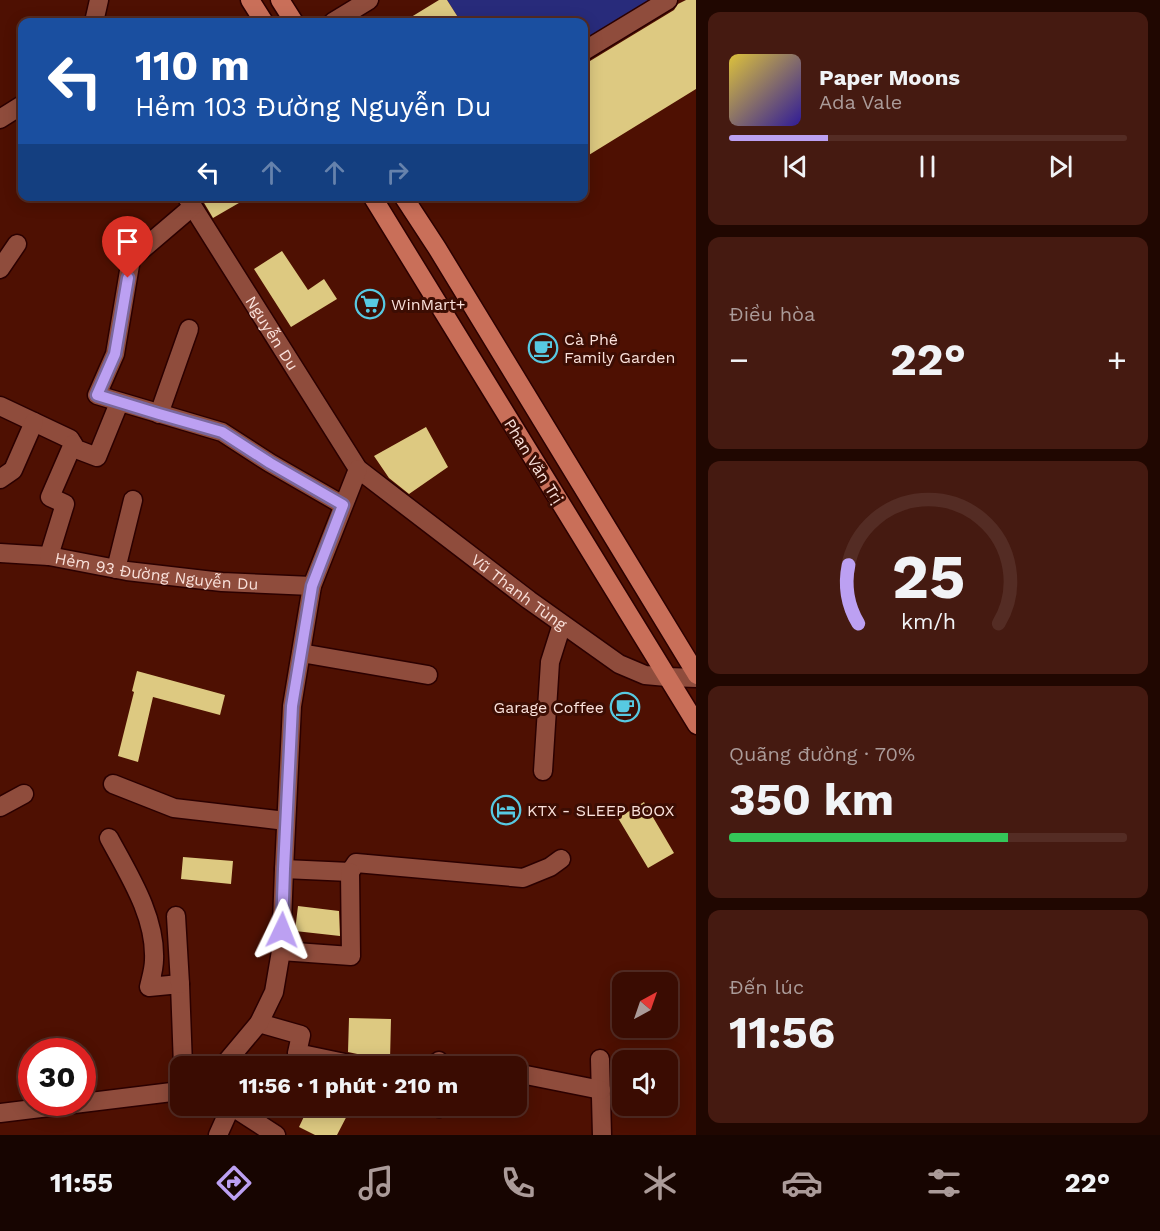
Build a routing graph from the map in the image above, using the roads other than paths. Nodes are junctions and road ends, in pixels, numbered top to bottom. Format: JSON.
{"nodes":[{"id":1,"x":99,"y":0,"type":"edge"},
{"id":2,"x":250,"y":0,"type":"edge"},
{"id":3,"x":280,"y":0,"type":"edge"},
{"id":4,"x":369,"y":0,"type":"edge"},
{"id":5,"x":668,"y":0,"type":"edge"},
{"id":6,"x":95,"y":18,"type":"edge"},
{"id":7,"x":261,"y":18,"type":"edge"},
{"id":8,"x":291,"y":18,"type":"edge"},
{"id":9,"x":340,"y":18,"type":"edge"},
{"id":10,"x":588,"y":49,"type":"edge"},
{"id":11,"x":18,"y":108,"type":"edge"},
{"id":12,"x":0,"y":119,"type":"edge"},
{"id":13,"x":375,"y":201,"type":"edge"},
{"id":14,"x":406,"y":201,"type":"edge"},
{"id":15,"x":189,"y":202,"type":"edge"},
{"id":16,"x":17,"y":244,"type":"dead end"},
{"id":17,"x":0,"y":269,"type":"edge"},
{"id":18,"x":189,"y":329,"type":"dead end"},
{"id":19,"x":119,"y":403,"type":"junction"},
{"id":20,"x":0,"y":406,"type":"edge"},
{"id":21,"x":159,"y":414,"type":"junction"},
{"id":22,"x":34,"y":422,"type":"junction"},
{"id":23,"x":73,"y":444,"type":"junction"},
{"id":24,"x":357,"y":469,"type":"junction"},
{"id":25,"x":0,"y":479,"type":"edge"},
{"id":26,"x":133,"y":500,"type":"dead end"},
{"id":27,"x":343,"y":505,"type":"junction"},
{"id":28,"x":0,"y":553,"type":"edge"},
{"id":29,"x":49,"y":556,"type":"junction"},
{"id":30,"x":116,"y":569,"type":"junction"},
{"id":31,"x":312,"y":586,"type":"junction"},
{"id":32,"x":562,"y":624,"type":"junction"},
{"id":33,"x":300,"y":653,"type":"junction"},
{"id":34,"x":428,"y":675,"type":"dead end"},
{"id":35,"x":696,"y":676,"type":"edge"},
{"id":36,"x":667,"y":677,"type":"junction"},
{"id":37,"x":696,"y":725,"type":"edge"},
{"id":38,"x":543,"y":771,"type":"dead end"},
{"id":39,"x":113,"y":784,"type":"dead end"},
{"id":40,"x":24,"y":794,"type":"dead end"},
{"id":41,"x":0,"y":807,"type":"edge"},
{"id":42,"x":286,"y":821,"type":"junction"},
{"id":43,"x":109,"y":838,"type":"dead end"},
{"id":44,"x":561,"y":859,"type":"dead end"},
{"id":45,"x":284,"y":869,"type":"junction"},
{"id":46,"x":350,"y":872,"type":"junction"},
{"id":47,"x":176,"y":916,"type":"dead end"},
{"id":48,"x":281,"y":951,"type":"junction"},
{"id":49,"x":180,"y":984,"type":"junction"},
{"id":50,"x":259,"y":1023,"type":"junction"},
{"id":51,"x":183,"y":1056,"type":"edge"},
{"id":52,"x":231,"y":1056,"type":"edge"},
{"id":53,"x":311,"y":1056,"type":"edge"},
{"id":54,"x":600,"y":1059,"type":"dead end"},
{"id":55,"x":527,"y":1074,"type":"edge"},
{"id":56,"x":601,"y":1090,"type":"junction"},
{"id":57,"x":170,"y":1092,"type":"edge"},
{"id":58,"x":0,"y":1113,"type":"edge"},
{"id":59,"x":227,"y":1116,"type":"edge"},
{"id":60,"x":247,"y":1116,"type":"edge"},
{"id":61,"x":218,"y":1135,"type":"edge"},
{"id":62,"x":276,"y":1135,"type":"edge"},
{"id":63,"x":602,"y":1135,"type":"edge"}],
"edges":[{"from":1,"to":6,"type":"street"},
{"from":2,"to":7,"type":"main road"},
{"from":3,"to":8,"type":"main road"},
{"from":4,"to":9,"type":"street"},
{"from":5,"to":10,"type":"street"},
{"from":11,"to":12,"type":"street"},
{"from":13,"to":36,"type":"main road","name":"Phan Văn Trị"},
{"from":14,"to":35,"type":"main road","name":"Phan Văn Trị"},
{"from":15,"to":19,"type":"street"},
{"from":15,"to":24,"type":"street","name":"Nguyễn Du"},
{"from":16,"to":17,"type":"street"},
{"from":18,"to":21,"type":"street"},
{"from":19,"to":21,"type":"street"},
{"from":19,"to":23,"type":"street"},
{"from":20,"to":22,"type":"street"},
{"from":21,"to":27,"type":"street"},
{"from":22,"to":23,"type":"street"},
{"from":22,"to":25,"type":"street"},
{"from":23,"to":29,"type":"street"},
{"from":24,"to":27,"type":"street"},
{"from":24,"to":32,"type":"street","name":"Vũ Thanh Tùng"},
{"from":26,"to":30,"type":"street"},
{"from":27,"to":31,"type":"street"},
{"from":28,"to":29,"type":"street","name":"Hẻm 93 Đường Nguyễn Du"},
{"from":29,"to":30,"type":"street","name":"Hẻm 93 Đường Nguyễn Du"},
{"from":30,"to":31,"type":"street","name":"Hẻm 93 Đường Nguyễn Du"},
{"from":31,"to":33,"type":"street"},
{"from":32,"to":36,"type":"street","name":"Vũ Thanh Tùng"},
{"from":32,"to":38,"type":"street"},
{"from":33,"to":34,"type":"street"},
{"from":33,"to":42,"type":"street"},
{"from":35,"to":36,"type":"street","name":"Vũ Thanh Tùng"},
{"from":36,"to":37,"type":"main road","name":"Phan Văn Trị"},
{"from":39,"to":42,"type":"street"},
{"from":40,"to":41,"type":"street"},
{"from":42,"to":45,"type":"street"},
{"from":43,"to":49,"type":"street"},
{"from":44,"to":46,"type":"street"},
{"from":45,"to":46,"type":"street"},
{"from":45,"to":48,"type":"street"},
{"from":46,"to":48,"type":"street"},
{"from":47,"to":49,"type":"street"},
{"from":48,"to":50,"type":"street"},
{"from":49,"to":51,"type":"street"},
{"from":50,"to":52,"type":"street"},
{"from":50,"to":53,"type":"street"},
{"from":54,"to":56,"type":"street"},
{"from":55,"to":56,"type":"street"},
{"from":56,"to":63,"type":"street"},
{"from":57,"to":58,"type":"street"},
{"from":59,"to":61,"type":"street"},
{"from":60,"to":62,"type":"street"}]}
